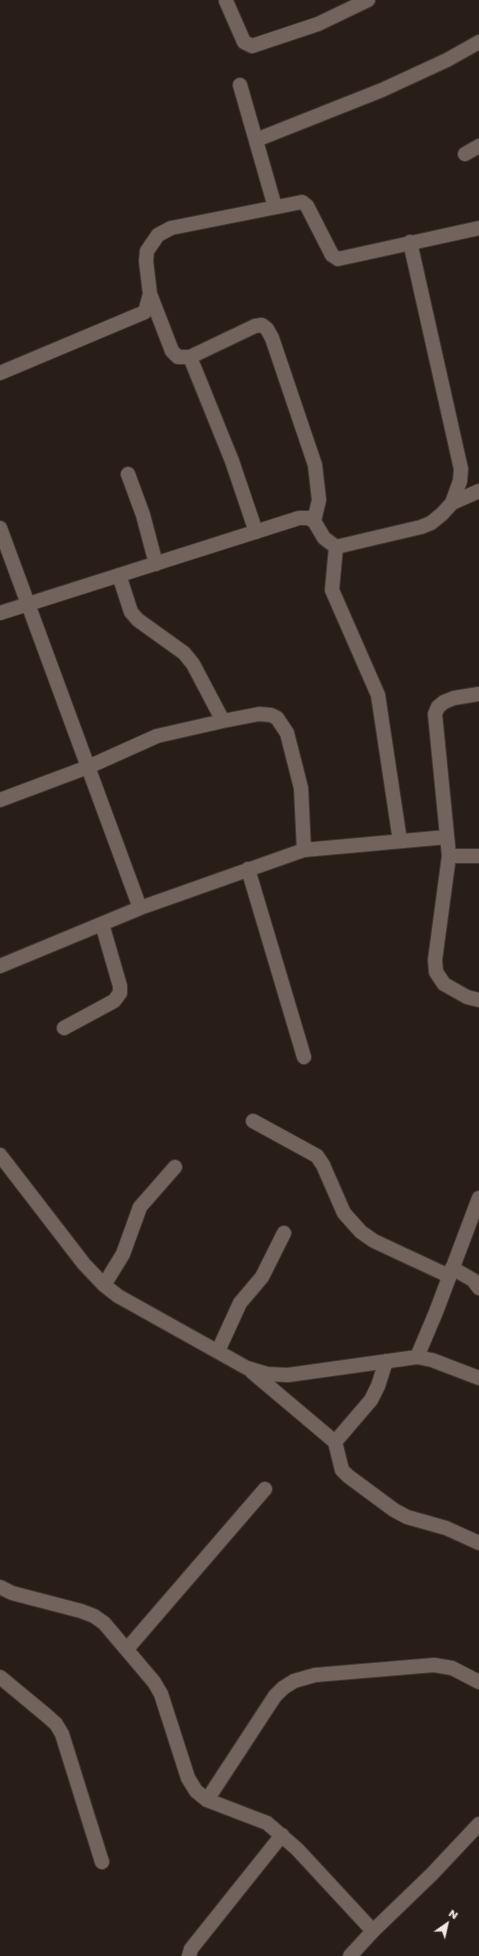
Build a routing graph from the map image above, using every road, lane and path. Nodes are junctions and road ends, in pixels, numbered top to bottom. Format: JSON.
{"nodes":[{"id":1,"x":368,"y":0,"type":"edge"},
{"id":2,"x":226,"y":1,"type":"edge"},
{"id":3,"x":479,"y":42,"type":"edge"},
{"id":4,"x":240,"y":85,"type":"dead end"},
{"id":5,"x":256,"y":140,"type":"junction"},
{"id":6,"x":479,"y":146,"type":"edge"},
{"id":7,"x":464,"y":154,"type":"dead end"},
{"id":8,"x":275,"y":207,"type":"junction"},
{"id":9,"x":479,"y":228,"type":"edge"},
{"id":10,"x":410,"y":242,"type":"junction"},
{"id":11,"x":150,"y":294,"type":"junction"},
{"id":12,"x":190,"y":357,"type":"junction"},
{"id":13,"x":0,"y":373,"type":"edge"},
{"id":14,"x":128,"y":474,"type":"dead end"},
{"id":15,"x":479,"y":491,"type":"edge"},
{"id":16,"x":452,"y":503,"type":"junction"},
{"id":17,"x":314,"y":521,"type":"junction"},
{"id":18,"x":0,"y":528,"type":"edge"},
{"id":19,"x":256,"y":532,"type":"junction"},
{"id":20,"x":336,"y":547,"type":"junction"},
{"id":21,"x":156,"y":564,"type":"junction"},
{"id":22,"x":119,"y":575,"type":"junction"},
{"id":23,"x":28,"y":603,"type":"junction"},
{"id":24,"x":0,"y":613,"type":"edge"},
{"id":25,"x":479,"y":694,"type":"edge"},
{"id":26,"x":223,"y":721,"type":"junction"},
{"id":27,"x":88,"y":767,"type":"junction"},
{"id":28,"x":0,"y":800,"type":"edge"},
{"id":29,"x":447,"y":837,"type":"junction"},
{"id":30,"x":400,"y":841,"type":"junction"},
{"id":31,"x":304,"y":850,"type":"junction"},
{"id":32,"x":449,"y":856,"type":"junction"},
{"id":33,"x":479,"y":856,"type":"edge"},
{"id":34,"x":248,"y":869,"type":"junction"},
{"id":35,"x":140,"y":908,"type":"junction"},
{"id":36,"x":102,"y":924,"type":"junction"},
{"id":37,"x":0,"y":966,"type":"edge"},
{"id":38,"x":479,"y":1000,"type":"edge"},
{"id":39,"x":64,"y":1028,"type":"dead end"},
{"id":40,"x":304,"y":1057,"type":"dead end"},
{"id":41,"x":253,"y":1121,"type":"dead end"},
{"id":42,"x":0,"y":1155,"type":"edge"},
{"id":43,"x":175,"y":1167,"type":"dead end"},
{"id":44,"x":479,"y":1198,"type":"edge"},
{"id":45,"x":284,"y":1233,"type":"dead end"},
{"id":46,"x":450,"y":1272,"type":"junction"},
{"id":47,"x":104,"y":1286,"type":"junction"},
{"id":48,"x":479,"y":1288,"type":"edge"},
{"id":49,"x":218,"y":1351,"type":"junction"},
{"id":50,"x":417,"y":1357,"type":"junction"},
{"id":51,"x":386,"y":1361,"type":"junction"},
{"id":52,"x":247,"y":1368,"type":"junction"},
{"id":53,"x":479,"y":1378,"type":"edge"},
{"id":54,"x":335,"y":1442,"type":"junction"},
{"id":55,"x":265,"y":1489,"type":"dead end"},
{"id":56,"x":479,"y":1543,"type":"edge"},
{"id":57,"x":0,"y":1587,"type":"edge"},
{"id":58,"x":127,"y":1649,"type":"junction"},
{"id":59,"x":0,"y":1677,"type":"edge"},
{"id":60,"x":479,"y":1682,"type":"edge"},
{"id":61,"x":207,"y":1800,"type":"junction"},
{"id":62,"x":479,"y":1824,"type":"edge"},
{"id":63,"x":282,"y":1835,"type":"junction"},
{"id":64,"x":102,"y":1862,"type":"dead end"},
{"id":65,"x":373,"y":1931,"type":"junction"},
{"id":66,"x":189,"y":1956,"type":"edge"},
{"id":67,"x":350,"y":1956,"type":"edge"}],
"edges":[{"from":1,"to":2,"type":"street"},
{"from":3,"to":5,"type":"street"},
{"from":4,"to":5,"type":"street"},
{"from":5,"to":8,"type":"street"},
{"from":6,"to":7,"type":"street"},
{"from":8,"to":10,"type":"street"},
{"from":8,"to":11,"type":"street"},
{"from":9,"to":10,"type":"street"},
{"from":10,"to":16,"type":"street"},
{"from":11,"to":12,"type":"street"},
{"from":11,"to":13,"type":"street"},
{"from":12,"to":17,"type":"street"},
{"from":12,"to":19,"type":"street"},
{"from":14,"to":21,"type":"street"},
{"from":15,"to":16,"type":"street"},
{"from":16,"to":20,"type":"street"},
{"from":17,"to":19,"type":"street"},
{"from":17,"to":20,"type":"street"},
{"from":18,"to":23,"type":"street"},
{"from":19,"to":21,"type":"street"},
{"from":20,"to":30,"type":"street"},
{"from":21,"to":22,"type":"street"},
{"from":22,"to":23,"type":"street"},
{"from":22,"to":26,"type":"street"},
{"from":23,"to":24,"type":"street"},
{"from":23,"to":27,"type":"street"},
{"from":25,"to":29,"type":"street"},
{"from":26,"to":27,"type":"street"},
{"from":26,"to":31,"type":"street"},
{"from":27,"to":28,"type":"street"},
{"from":27,"to":35,"type":"street"},
{"from":29,"to":30,"type":"street"},
{"from":29,"to":32,"type":"street"},
{"from":30,"to":31,"type":"street"},
{"from":31,"to":34,"type":"street"},
{"from":32,"to":33,"type":"street"},
{"from":32,"to":38,"type":"street"},
{"from":34,"to":35,"type":"street"},
{"from":34,"to":40,"type":"street"},
{"from":35,"to":36,"type":"street"},
{"from":36,"to":37,"type":"street"},
{"from":36,"to":39,"type":"street"},
{"from":41,"to":46,"type":"street"},
{"from":42,"to":47,"type":"street"},
{"from":43,"to":47,"type":"street"},
{"from":44,"to":46,"type":"street"},
{"from":45,"to":49,"type":"street"},
{"from":46,"to":48,"type":"street"},
{"from":46,"to":50,"type":"street"},
{"from":47,"to":49,"type":"street"},
{"from":49,"to":52,"type":"street"},
{"from":50,"to":51,"type":"street"},
{"from":50,"to":53,"type":"street"},
{"from":51,"to":52,"type":"street"},
{"from":51,"to":54,"type":"street"},
{"from":52,"to":54,"type":"street"},
{"from":54,"to":56,"type":"street"},
{"from":55,"to":58,"type":"street"},
{"from":57,"to":58,"type":"street"},
{"from":58,"to":61,"type":"street"},
{"from":59,"to":64,"type":"street"},
{"from":60,"to":61,"type":"street"},
{"from":61,"to":63,"type":"street"},
{"from":62,"to":65,"type":"street"},
{"from":63,"to":65,"type":"street"},
{"from":63,"to":66,"type":"street"},
{"from":65,"to":67,"type":"street"}]}
